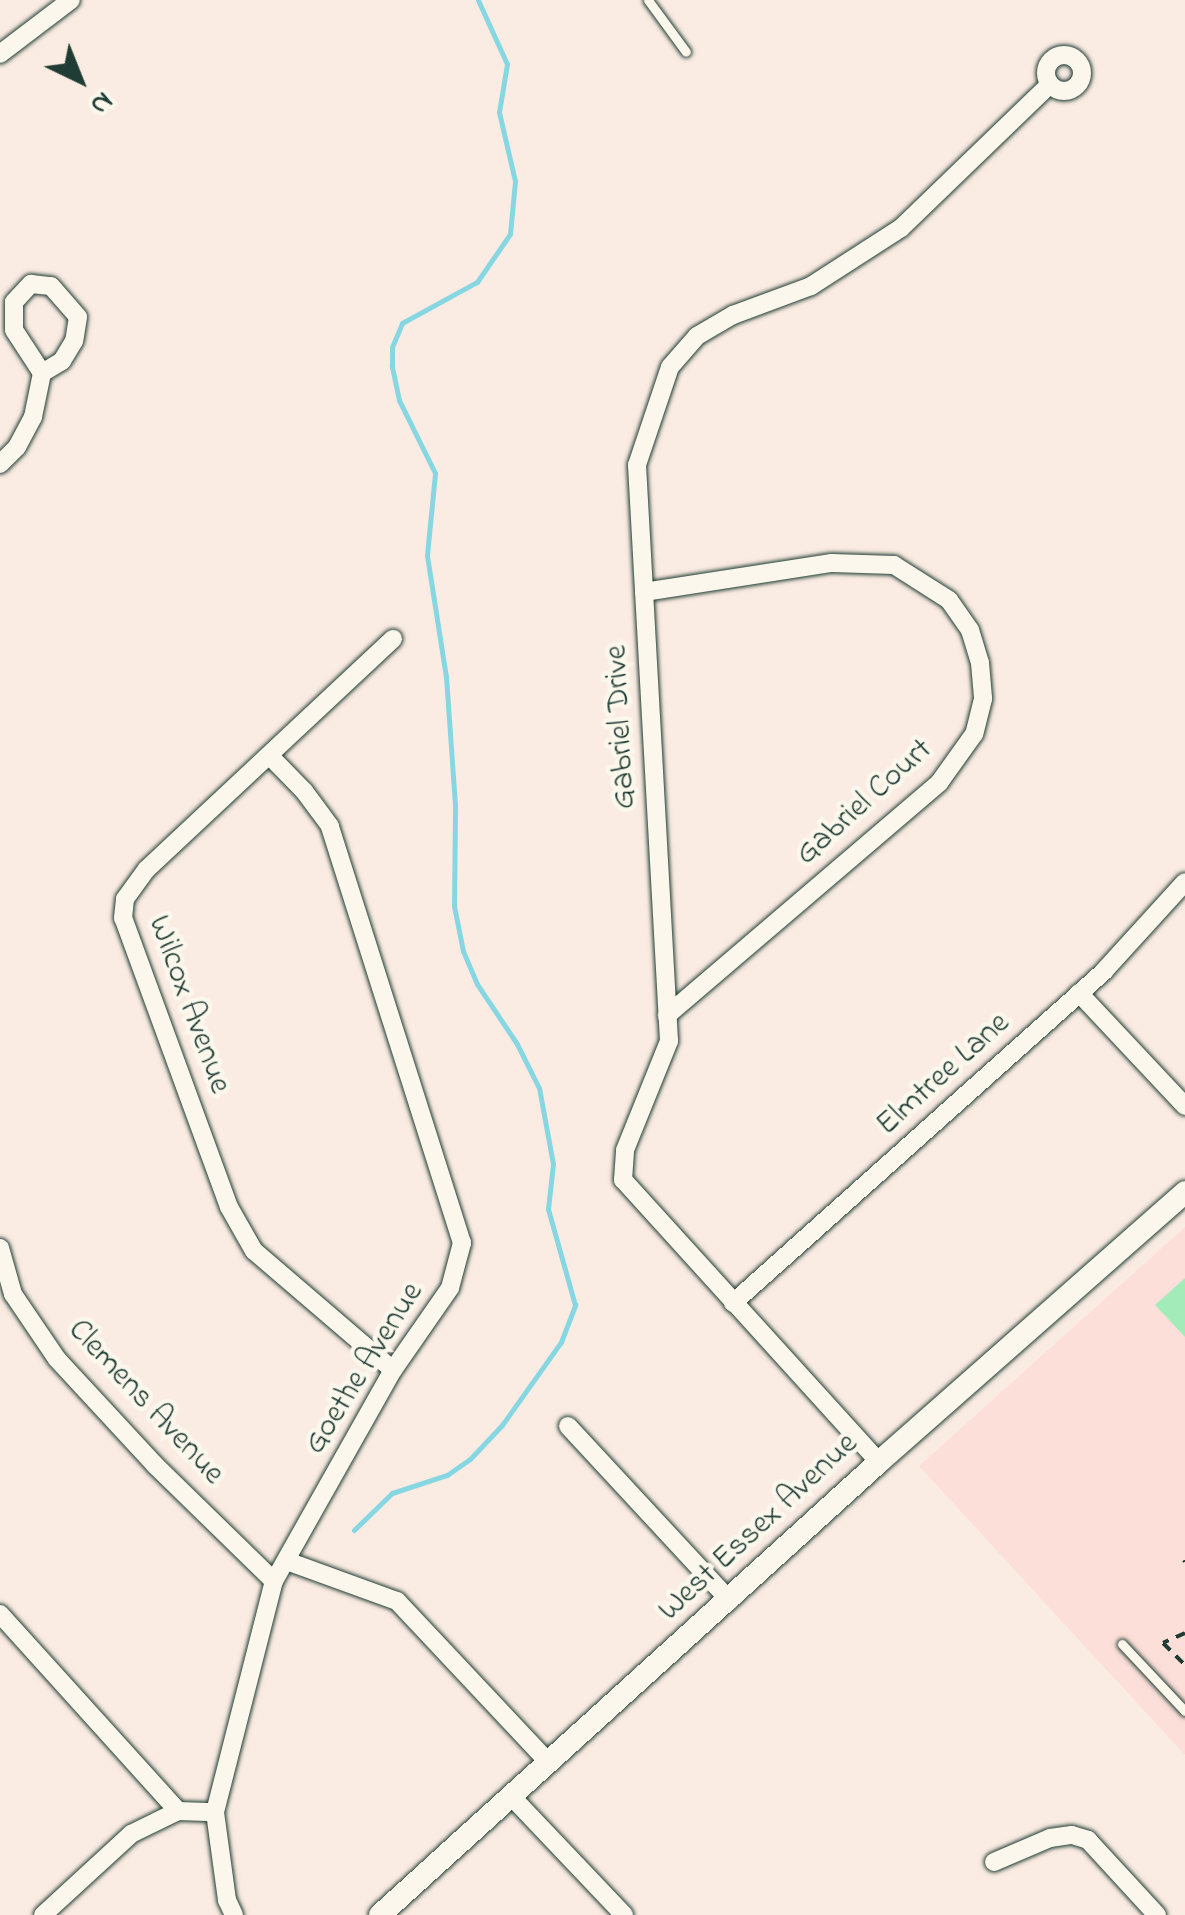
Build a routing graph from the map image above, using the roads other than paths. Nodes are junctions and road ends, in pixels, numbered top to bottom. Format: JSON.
{"nodes":[{"id":1,"x":71,"y":0,"type":"edge"},
{"id":2,"x":648,"y":0,"type":"edge"},
{"id":3,"x":686,"y":52,"type":"dead end"},
{"id":4,"x":0,"y":54,"type":"edge"},
{"id":5,"x":1050,"y":84,"type":"dead end"},
{"id":6,"x":42,"y":373,"type":"junction"},
{"id":7,"x":0,"y":464,"type":"edge"},
{"id":8,"x":644,"y":592,"type":"junction"},
{"id":9,"x":393,"y":639,"type":"dead end"},
{"id":10,"x":269,"y":756,"type":"junction"},
{"id":11,"x":1185,"y":882,"type":"edge"},
{"id":12,"x":1079,"y":993,"type":"junction"},
{"id":13,"x":667,"y":1015,"type":"junction"},
{"id":14,"x":1185,"y":1106,"type":"edge"},
{"id":15,"x":1185,"y":1192,"type":"edge"},
{"id":16,"x":0,"y":1248,"type":"edge"},
{"id":17,"x":733,"y":1303,"type":"junction"},
{"id":18,"x":392,"y":1370,"type":"junction"},
{"id":19,"x":568,"y":1426,"type":"dead end"},
{"id":20,"x":879,"y":1462,"type":"junction"},
{"id":21,"x":287,"y":1561,"type":"junction"},
{"id":22,"x":274,"y":1581,"type":"junction"},
{"id":23,"x":730,"y":1600,"type":"junction"},
{"id":24,"x":0,"y":1614,"type":"edge"},
{"id":25,"x":1122,"y":1644,"type":"dead end"},
{"id":26,"x":1185,"y":1710,"type":"edge"},
{"id":27,"x":548,"y":1764,"type":"junction"},
{"id":28,"x":512,"y":1796,"type":"junction"},
{"id":29,"x":178,"y":1812,"type":"junction"},
{"id":30,"x":215,"y":1812,"type":"junction"},
{"id":31,"x":994,"y":1862,"type":"dead end"},
{"id":32,"x":43,"y":1915,"type":"edge"},
{"id":33,"x":234,"y":1915,"type":"edge"},
{"id":34,"x":380,"y":1915,"type":"edge"},
{"id":35,"x":624,"y":1915,"type":"edge"},
{"id":36,"x":1157,"y":1915,"type":"edge"}],
"edges":[{"from":1,"to":4,"type":"street"},
{"from":2,"to":3,"type":"lane"},
{"from":5,"to":8,"type":"street","name":"Gabriel Drive"},
{"from":6,"to":6,"type":"street"},
{"from":6,"to":7,"type":"street"},
{"from":8,"to":13,"type":"street","name":"Gabriel Drive"},
{"from":8,"to":13,"type":"street","name":"Gabriel Court"},
{"from":9,"to":10,"type":"street","name":"Wilcox Avenue"},
{"from":10,"to":18,"type":"street","name":"Goethe Avenue"},
{"from":10,"to":18,"type":"street","name":"Wilcox Avenue"},
{"from":11,"to":12,"type":"street","name":"Elmtree Lane"},
{"from":12,"to":14,"type":"street"},
{"from":12,"to":17,"type":"street","name":"Elmtree Lane"},
{"from":13,"to":17,"type":"street","name":"Gabriel Drive"},
{"from":15,"to":20,"type":"street","name":"West Essex Avenue"},
{"from":16,"to":22,"type":"street","name":"Clemens Avenue"},
{"from":17,"to":20,"type":"street","name":"Gabriel Drive"},
{"from":18,"to":21,"type":"street","name":"Goethe Avenue"},
{"from":19,"to":23,"type":"street"},
{"from":20,"to":23,"type":"street","name":"West Essex Avenue"},
{"from":21,"to":22,"type":"street","name":"Goethe Avenue"},
{"from":21,"to":27,"type":"street"},
{"from":22,"to":30,"type":"street","name":"Goethe Avenue"},
{"from":23,"to":27,"type":"street","name":"West Essex Avenue"},
{"from":24,"to":29,"type":"street"},
{"from":25,"to":26,"type":"lane"},
{"from":27,"to":28,"type":"street","name":"West Essex Avenue"},
{"from":28,"to":34,"type":"street","name":"West Essex Avenue"},
{"from":28,"to":35,"type":"street"},
{"from":29,"to":30,"type":"street"},
{"from":29,"to":32,"type":"street"},
{"from":30,"to":33,"type":"street","name":"Goethe Avenue"},
{"from":31,"to":36,"type":"street"}]}
